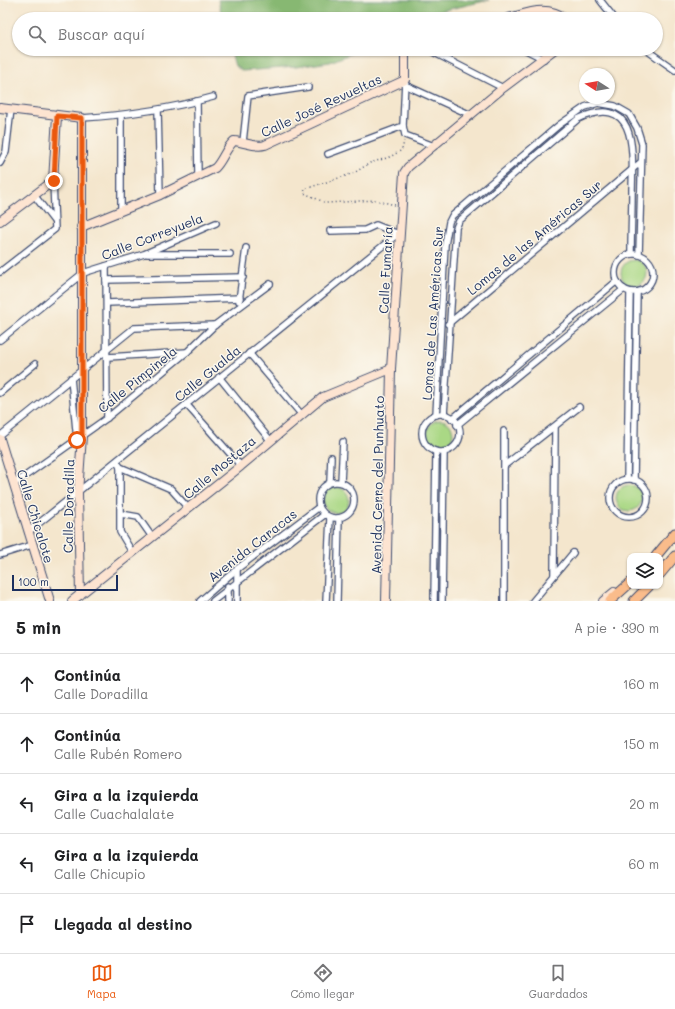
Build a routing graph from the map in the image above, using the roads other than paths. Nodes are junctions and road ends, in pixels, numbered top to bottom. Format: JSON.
{"nodes":[{"id":1,"x":600,"y":0,"type":"edge"},
{"id":2,"x":537,"y":12,"type":"edge"},
{"id":3,"x":552,"y":12,"type":"edge"},
{"id":4,"x":609,"y":12,"type":"edge"},
{"id":5,"x":405,"y":56,"type":"edge"},
{"id":6,"x":441,"y":56,"type":"edge"},
{"id":7,"x":538,"y":56,"type":"edge"},
{"id":8,"x":547,"y":56,"type":"edge"},
{"id":9,"x":655,"y":56,"type":"edge"},
{"id":10,"x":544,"y":59,"type":"junction"},
{"id":11,"x":675,"y":70,"type":"edge"},
{"id":12,"x":405,"y":82,"type":"junction"},
{"id":13,"x":308,"y":87,"type":"dead end"},
{"id":14,"x":504,"y":88,"type":"junction"},
{"id":15,"x":213,"y":96,"type":"dead end"},
{"id":16,"x":198,"y":101,"type":"junction"},
{"id":17,"x":0,"y":108,"type":"edge"},
{"id":18,"x":11,"y":109,"type":"junction"},
{"id":19,"x":158,"y":110,"type":"junction"},
{"id":20,"x":471,"y":115,"type":"junction"},
{"id":21,"x":57,"y":116,"type":"junction"},
{"id":22,"x":121,"y":116,"type":"junction"},
{"id":23,"x":82,"y":118,"type":"junction"},
{"id":24,"x":403,"y":126,"type":"junction"},
{"id":25,"x":243,"y":142,"type":"junction"},
{"id":26,"x":434,"y":146,"type":"junction"},
{"id":27,"x":328,"y":154,"type":"dead end"},
{"id":28,"x":515,"y":162,"type":"junction"},
{"id":29,"x":641,"y":162,"type":"junction"},
{"id":30,"x":0,"y":163,"type":"edge"},
{"id":31,"x":521,"y":169,"type":"junction"},
{"id":32,"x":633,"y":169,"type":"junction"},
{"id":33,"x":198,"y":177,"type":"junction"},
{"id":34,"x":54,"y":181,"type":"junction"},
{"id":35,"x":34,"y":195,"type":"junction"},
{"id":36,"x":160,"y":195,"type":"junction"},
{"id":37,"x":121,"y":211,"type":"junction"},
{"id":38,"x":0,"y":221,"type":"edge"},
{"id":39,"x":54,"y":221,"type":"junction"},
{"id":40,"x":216,"y":223,"type":"dead end"},
{"id":41,"x":81,"y":227,"type":"junction"},
{"id":42,"x":330,"y":230,"type":"dead end"},
{"id":43,"x":398,"y":233,"type":"junction"},
{"id":44,"x":246,"y":248,"type":"dead end"},
{"id":45,"x":144,"y":254,"type":"junction"},
{"id":46,"x":230,"y":254,"type":"dead end"},
{"id":47,"x":631,"y":254,"type":"junction"},
{"id":48,"x":639,"y":255,"type":"junction"},
{"id":49,"x":106,"y":266,"type":"junction"},
{"id":50,"x":0,"y":272,"type":"edge"},
{"id":51,"x":83,"y":273,"type":"junction"},
{"id":52,"x":243,"y":277,"type":"junction"},
{"id":53,"x":106,"y":280,"type":"junction"},
{"id":54,"x":617,"y":281,"type":"junction"},
{"id":55,"x":270,"y":284,"type":"dead end"},
{"id":56,"x":624,"y":289,"type":"junction"},
{"id":57,"x":630,"y":292,"type":"junction"},
{"id":58,"x":637,"y":292,"type":"junction"},
{"id":59,"x":240,"y":298,"type":"junction"},
{"id":60,"x":106,"y":303,"type":"junction"},
{"id":61,"x":238,"y":309,"type":"junction"},
{"id":62,"x":449,"y":323,"type":"junction"},
{"id":63,"x":216,"y":325,"type":"junction"},
{"id":64,"x":441,"y":329,"type":"junction"},
{"id":65,"x":0,"y":340,"type":"edge"},
{"id":66,"x":535,"y":348,"type":"junction"},
{"id":67,"x":108,"y":349,"type":"junction"},
{"id":68,"x":187,"y":352,"type":"junction"},
{"id":69,"x":249,"y":353,"type":"junction"},
{"id":70,"x":541,"y":355,"type":"junction"},
{"id":71,"x":108,"y":357,"type":"junction"},
{"id":72,"x":35,"y":364,"type":"dead end"},
{"id":73,"x":83,"y":369,"type":"junction"},
{"id":74,"x":391,"y":369,"type":"junction"},
{"id":75,"x":220,"y":377,"type":"junction"},
{"id":76,"x":71,"y":378,"type":"junction"},
{"id":77,"x":628,"y":386,"type":"junction"},
{"id":78,"x":635,"y":386,"type":"junction"},
{"id":79,"x":0,"y":392,"type":"edge"},
{"id":80,"x":186,"y":404,"type":"junction"},
{"id":81,"x":578,"y":407,"type":"dead end"},
{"id":82,"x":301,"y":414,"type":"junction"},
{"id":83,"x":436,"y":415,"type":"junction"},
{"id":84,"x":444,"y":415,"type":"junction"},
{"id":85,"x":107,"y":418,"type":"junction"},
{"id":86,"x":452,"y":419,"type":"junction"},
{"id":87,"x":457,"y":425,"type":"junction"},
{"id":88,"x":554,"y":427,"type":"junction"},
{"id":89,"x":504,"y":431,"type":"dead end"},
{"id":90,"x":0,"y":436,"type":"edge"},
{"id":91,"x":80,"y":438,"type":"junction"},
{"id":92,"x":0,"y":439,"type":"edge"},
{"id":93,"x":270,"y":440,"type":"junction"},
{"id":94,"x":343,"y":442,"type":"dead end"},
{"id":95,"x":436,"y":452,"type":"junction"},
{"id":96,"x":444,"y":452,"type":"junction"},
{"id":97,"x":331,"y":457,"type":"dead end"},
{"id":98,"x":117,"y":462,"type":"junction"},
{"id":99,"x":505,"y":465,"type":"junction"},
{"id":100,"x":241,"y":466,"type":"junction"},
{"id":101,"x":120,"y":467,"type":"junction"},
{"id":102,"x":627,"y":479,"type":"junction"},
{"id":103,"x":634,"y":480,"type":"junction"},
{"id":104,"x":330,"y":482,"type":"junction"},
{"id":105,"x":341,"y":482,"type":"junction"},
{"id":106,"x":14,"y":484,"type":"junction"},
{"id":107,"x":78,"y":493,"type":"junction"},
{"id":108,"x":318,"y":507,"type":"junction"},
{"id":109,"x":188,"y":508,"type":"junction"},
{"id":110,"x":121,"y":514,"type":"junction"},
{"id":111,"x":324,"y":515,"type":"junction"},
{"id":112,"x":330,"y":518,"type":"junction"},
{"id":113,"x":339,"y":518,"type":"junction"},
{"id":114,"x":675,"y":527,"type":"edge"},
{"id":115,"x":28,"y":532,"type":"junction"},
{"id":116,"x":675,"y":533,"type":"edge"},
{"id":117,"x":152,"y":537,"type":"junction"},
{"id":118,"x":32,"y":545,"type":"junction"},
{"id":119,"x":132,"y":552,"type":"junction"},
{"id":120,"x":573,"y":553,"type":"dead end"},
{"id":121,"x":653,"y":553,"type":"edge"},
{"id":122,"x":658,"y":553,"type":"edge"},
{"id":123,"x":434,"y":554,"type":"junction"},
{"id":124,"x":443,"y":554,"type":"junction"},
{"id":125,"x":0,"y":555,"type":"edge"},
{"id":126,"x":675,"y":556,"type":"edge"},
{"id":127,"x":237,"y":569,"type":"junction"},
{"id":128,"x":663,"y":570,"type":"edge"},
{"id":129,"x":554,"y":575,"type":"junction"},
{"id":130,"x":228,"y":578,"type":"junction"},
{"id":131,"x":237,"y":581,"type":"junction"},
{"id":132,"x":627,"y":581,"type":"edge"},
{"id":133,"x":627,"y":586,"type":"edge"},
{"id":134,"x":228,"y":588,"type":"junction"},
{"id":135,"x":647,"y":589,"type":"edge"},
{"id":136,"x":80,"y":595,"type":"junction"},
{"id":137,"x":50,"y":601,"type":"edge"},
{"id":138,"x":72,"y":601,"type":"edge"},
{"id":139,"x":200,"y":601,"type":"edge"},
{"id":140,"x":213,"y":601,"type":"edge"},
{"id":141,"x":228,"y":601,"type":"edge"},
{"id":142,"x":237,"y":601,"type":"edge"},
{"id":143,"x":326,"y":601,"type":"edge"},
{"id":144,"x":336,"y":601,"type":"edge"},
{"id":145,"x":386,"y":601,"type":"edge"},
{"id":146,"x":434,"y":601,"type":"edge"},
{"id":147,"x":442,"y":601,"type":"edge"},
{"id":148,"x":504,"y":601,"type":"edge"},
{"id":149,"x":533,"y":601,"type":"edge"},
{"id":150,"x":603,"y":601,"type":"edge"},
{"id":151,"x":610,"y":601,"type":"edge"},
{"id":152,"x":634,"y":601,"type":"edge"}],
"edges":[{"from":1,"to":4,"type":"street"},
{"from":2,"to":3,"type":"street"},
{"from":5,"to":12,"type":"street"},
{"from":6,"to":14,"type":"street"},
{"from":7,"to":10,"type":"street"},
{"from":8,"to":10,"type":"street"},
{"from":9,"to":11,"type":"street"},
{"from":10,"to":14,"type":"street"},
{"from":12,"to":20,"type":"street"},
{"from":12,"to":24,"type":"street"},
{"from":12,"to":25,"type":"street","name":"Calle José Revueltas"},
{"from":13,"to":25,"type":"street"},
{"from":14,"to":20,"type":"street"},
{"from":15,"to":16,"type":"street"},
{"from":16,"to":19,"type":"street"},
{"from":16,"to":33,"type":"street"},
{"from":17,"to":18,"type":"street"},
{"from":18,"to":21,"type":"street"},
{"from":18,"to":30,"type":"street"},
{"from":19,"to":22,"type":"street"},
{"from":19,"to":36,"type":"street"},
{"from":20,"to":26,"type":"street"},
{"from":21,"to":23,"type":"street"},
{"from":21,"to":34,"type":"street"},
{"from":22,"to":23,"type":"street"},
{"from":22,"to":37,"type":"street"},
{"from":23,"to":41,"type":"street","name":"Calle Doradilla"},
{"from":24,"to":26,"type":"street"},
{"from":24,"to":27,"type":"street"},
{"from":25,"to":33,"type":"street"},
{"from":26,"to":43,"type":"street","name":"Calle Fumaría"},
{"from":28,"to":29,"type":"street","name":"Lomas de Las Américas Sur"},
{"from":28,"to":31,"type":"street"},
{"from":28,"to":64,"type":"street","name":"Lomas de Las Américas Sur"},
{"from":29,"to":32,"type":"street","name":"Lomas de las Américas Sur"},
{"from":29,"to":48,"type":"street","name":"Lomas de Las Américas Sur"},
{"from":31,"to":32,"type":"street","name":"Lomas de Las Américas Sur"},
{"from":31,"to":62,"type":"street","name":"Lomas de Las Américas Sur"},
{"from":32,"to":47,"type":"street","name":"Lomas de Las Américas Sur"},
{"from":32,"to":62,"type":"street","name":"Lomas de las Américas Sur"},
{"from":33,"to":36,"type":"street"},
{"from":34,"to":35,"type":"street"},
{"from":34,"to":39,"type":"street"},
{"from":35,"to":38,"type":"street"},
{"from":35,"to":39,"type":"street"},
{"from":36,"to":37,"type":"street"},
{"from":37,"to":41,"type":"street"},
{"from":39,"to":50,"type":"street"},
{"from":40,"to":45,"type":"street","name":"Calle Correyuela"},
{"from":41,"to":51,"type":"street","name":"Calle Doradilla"},
{"from":42,"to":43,"type":"street"},
{"from":43,"to":69,"type":"street","name":"Calle Gualda"},
{"from":43,"to":74,"type":"street","name":"Calle Fumaría"},
{"from":44,"to":52,"type":"street"},
{"from":45,"to":46,"type":"street"},
{"from":45,"to":49,"type":"street","name":"Calle Correyuela"},
{"from":47,"to":48,"type":"street"},
{"from":47,"to":54,"type":"street"},
{"from":48,"to":58,"type":"street"},
{"from":49,"to":51,"type":"street","name":"Calle Correyuela"},
{"from":49,"to":53,"type":"street"},
{"from":51,"to":65,"type":"street","name":"Calle Correyuela"},
{"from":51,"to":73,"type":"street","name":"Calle Doradilla"},
{"from":52,"to":53,"type":"street"},
{"from":52,"to":59,"type":"street"},
{"from":53,"to":60,"type":"street"},
{"from":54,"to":56,"type":"street"},
{"from":54,"to":66,"type":"street"},
{"from":55,"to":61,"type":"street","name":"Calle Pimpinela"},
{"from":56,"to":57,"type":"street"},
{"from":56,"to":70,"type":"street"},
{"from":57,"to":58,"type":"street"},
{"from":57,"to":77,"type":"street"},
{"from":58,"to":78,"type":"street"},
{"from":59,"to":60,"type":"street"},
{"from":59,"to":61,"type":"street"},
{"from":60,"to":67,"type":"street"},
{"from":61,"to":63,"type":"street","name":"Calle Pimpinela"},
{"from":62,"to":64,"type":"street","name":"Lomas de las Américas Sur"},
{"from":62,"to":84,"type":"street","name":"Lomas de Las Américas Sur"},
{"from":63,"to":67,"type":"street"},
{"from":63,"to":68,"type":"street","name":"Calle Pimpinela"},
{"from":64,"to":83,"type":"street","name":"Lomas de Las Américas Sur"},
{"from":66,"to":70,"type":"street"},
{"from":66,"to":86,"type":"street"},
{"from":67,"to":71,"type":"street"},
{"from":67,"to":73,"type":"street"},
{"from":68,"to":71,"type":"street"},
{"from":68,"to":85,"type":"street","name":"Calle Pimpinela"},
{"from":69,"to":75,"type":"street","name":"Calle Gualda"},
{"from":69,"to":82,"type":"street"},
{"from":70,"to":87,"type":"street"},
{"from":71,"to":85,"type":"street"},
{"from":72,"to":79,"type":"street"},
{"from":73,"to":76,"type":"street"},
{"from":73,"to":91,"type":"street","name":"Calle Doradilla"},
{"from":74,"to":82,"type":"street","name":"Calle Mostaza"},
{"from":74,"to":145,"type":"street","name":"Avenida Cerro del Punhuato"},
{"from":75,"to":80,"type":"street","name":"Calle Gualda"},
{"from":75,"to":93,"type":"street"},
{"from":76,"to":90,"type":"street"},
{"from":76,"to":91,"type":"street"},
{"from":77,"to":78,"type":"street"},
{"from":77,"to":102,"type":"street"},
{"from":78,"to":103,"type":"street"},
{"from":80,"to":98,"type":"street","name":"Calle Gualda"},
{"from":80,"to":100,"type":"street"},
{"from":81,"to":88,"type":"street"},
{"from":82,"to":93,"type":"street","name":"Calle Mostaza"},
{"from":83,"to":84,"type":"street"},
{"from":83,"to":95,"type":"street"},
{"from":84,"to":86,"type":"street"},
{"from":85,"to":91,"type":"street","name":"Calle Pimpinela"},
{"from":86,"to":87,"type":"street"},
{"from":87,"to":96,"type":"street"},
{"from":88,"to":99,"type":"street"},
{"from":88,"to":129,"type":"street"},
{"from":89,"to":99,"type":"street"},
{"from":91,"to":106,"type":"street","name":"Calle Pimpinela"},
{"from":91,"to":107,"type":"street","name":"Calle Doradilla"},
{"from":92,"to":106,"type":"street","name":"Calle Chicalote"},
{"from":93,"to":100,"type":"street","name":"Calle Mostaza"},
{"from":94,"to":105,"type":"street"},
{"from":95,"to":96,"type":"street"},
{"from":95,"to":123,"type":"street"},
{"from":96,"to":124,"type":"street"},
{"from":97,"to":104,"type":"street"},
{"from":98,"to":101,"type":"street"},
{"from":98,"to":107,"type":"street","name":"Calle Gualda"},
{"from":99,"to":148,"type":"street"},
{"from":100,"to":109,"type":"street","name":"Calle Mostaza"},
{"from":101,"to":109,"type":"street"},
{"from":101,"to":110,"type":"street"},
{"from":102,"to":103,"type":"street"},
{"from":102,"to":103,"type":"street"},
{"from":104,"to":105,"type":"street"},
{"from":104,"to":108,"type":"street"},
{"from":105,"to":113,"type":"street"},
{"from":106,"to":115,"type":"street","name":"Calle Chicalote"},
{"from":107,"to":115,"type":"street","name":"Calle Gualda"},
{"from":107,"to":136,"type":"street","name":"Calle Doradilla"},
{"from":108,"to":111,"type":"street"},
{"from":108,"to":127,"type":"street","name":"Avenida Caracas"},
{"from":109,"to":117,"type":"street","name":"Calle Mostaza"},
{"from":110,"to":117,"type":"street"},
{"from":110,"to":119,"type":"street"},
{"from":111,"to":112,"type":"street"},
{"from":111,"to":131,"type":"street","name":"Avenida Caracas"},
{"from":112,"to":113,"type":"street"},
{"from":112,"to":143,"type":"street"},
{"from":113,"to":144,"type":"street"},
{"from":114,"to":121,"type":"street"},
{"from":115,"to":118,"type":"street","name":"Calle Chicalote"},
{"from":116,"to":122,"type":"main road"},
{"from":117,"to":119,"type":"street","name":"Calle Mostaza"},
{"from":118,"to":125,"type":"street"},
{"from":118,"to":137,"type":"street","name":"Calle Chicalote"},
{"from":119,"to":136,"type":"street","name":"Calle Mostaza"},
{"from":120,"to":129,"type":"street"},
{"from":123,"to":124,"type":"street"},
{"from":123,"to":146,"type":"street"},
{"from":124,"to":147,"type":"street"},
{"from":126,"to":128,"type":"main road"},
{"from":127,"to":130,"type":"street","name":"Avenida Caracas"},
{"from":127,"to":131,"type":"street"},
{"from":129,"to":149,"type":"street"},
{"from":130,"to":134,"type":"street"},
{"from":130,"to":139,"type":"street","name":"Avenida Caracas"},
{"from":131,"to":134,"type":"street","name":"Avenida Caracas"},
{"from":131,"to":142,"type":"street"},
{"from":132,"to":150,"type":"street"},
{"from":133,"to":151,"type":"main road"},
{"from":134,"to":140,"type":"street","name":"Avenida Caracas"},
{"from":134,"to":141,"type":"street"},
{"from":135,"to":152,"type":"main road"},
{"from":136,"to":138,"type":"street","name":"Calle Mostaza"}]}
